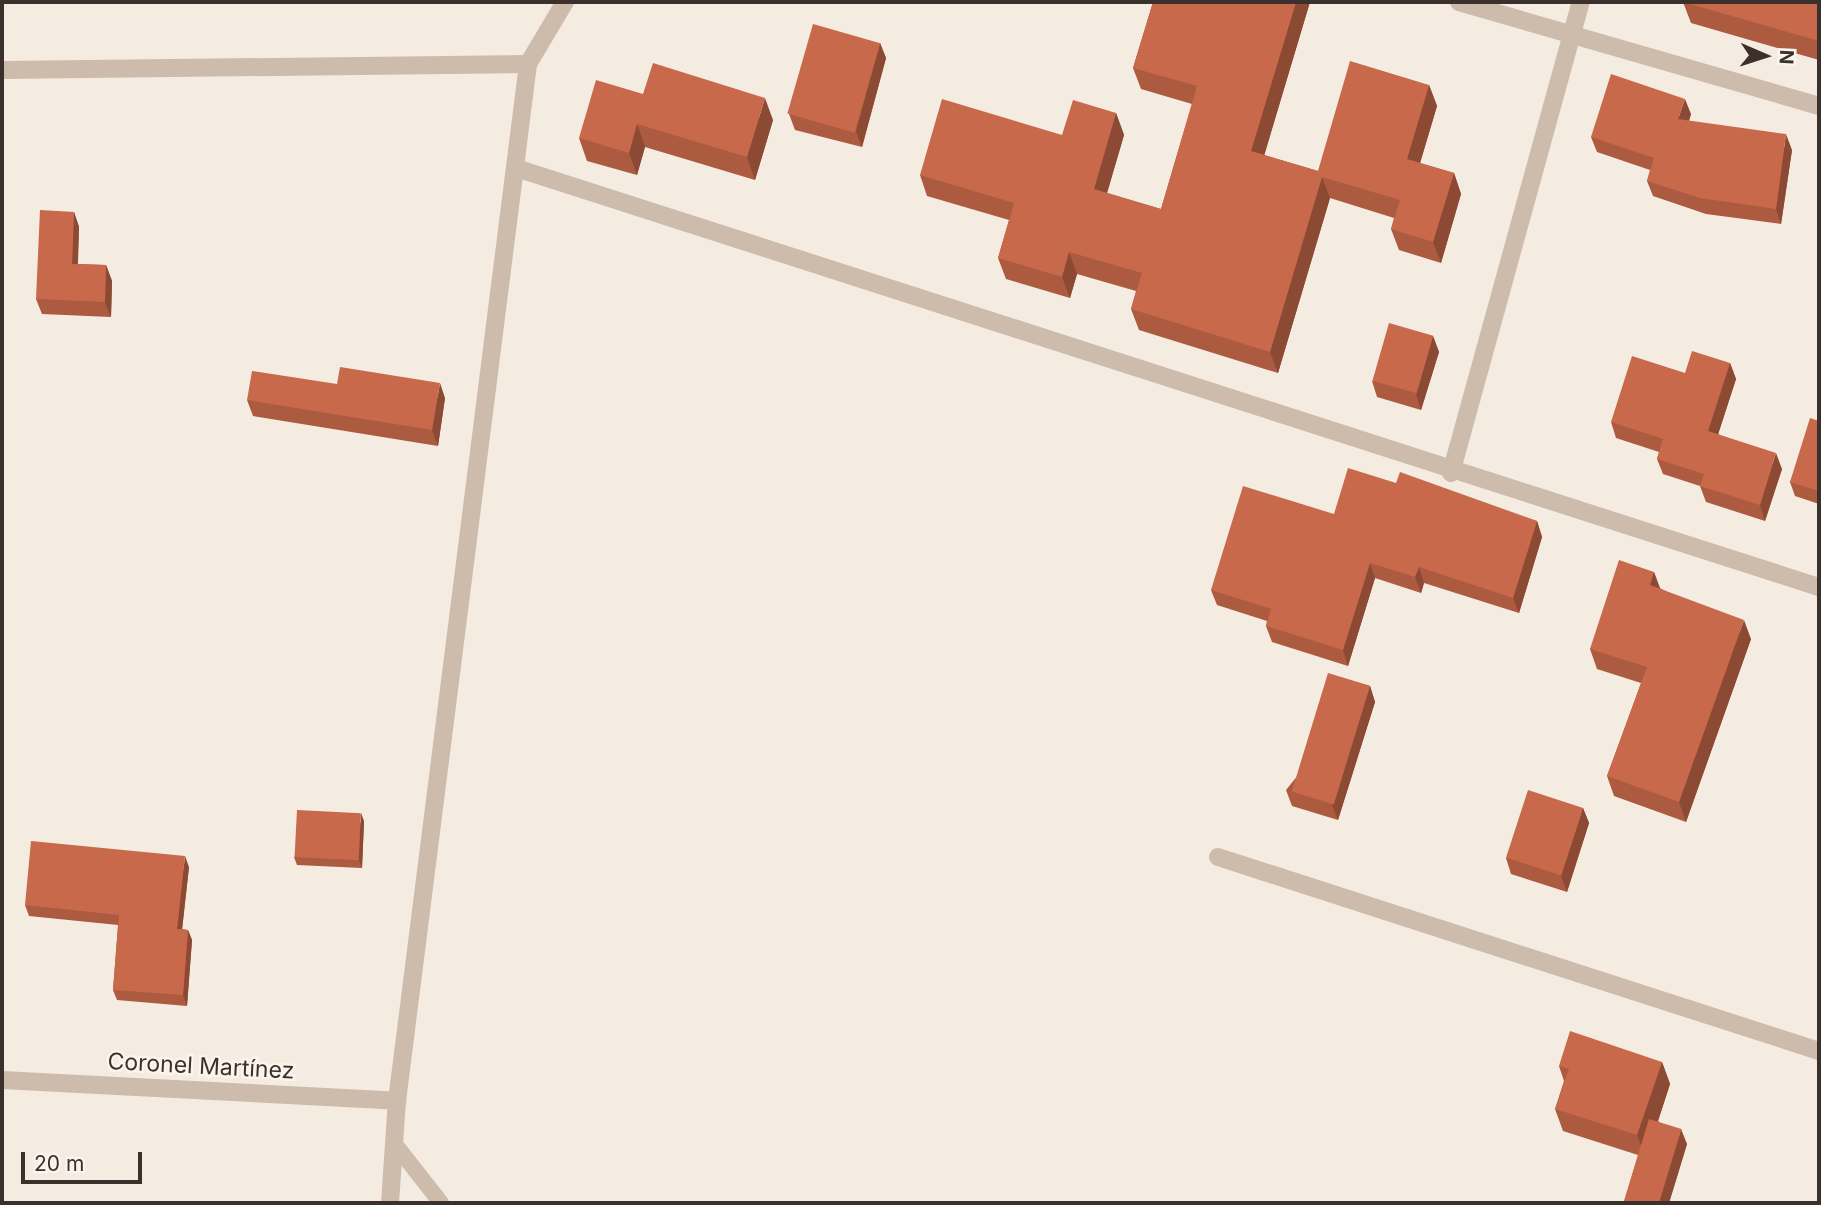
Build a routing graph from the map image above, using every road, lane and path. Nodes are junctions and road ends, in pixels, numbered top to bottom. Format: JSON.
{"nodes":[{"id":1,"x":565,"y":2,"type":"edge"},
{"id":2,"x":1459,"y":2,"type":"edge"},
{"id":3,"x":1581,"y":2,"type":"edge"},
{"id":4,"x":1571,"y":38,"type":"junction"},
{"id":5,"x":528,"y":64,"type":"junction"},
{"id":6,"x":2,"y":71,"type":"edge"},
{"id":7,"x":1819,"y":106,"type":"edge"},
{"id":8,"x":516,"y":168,"type":"junction"},
{"id":9,"x":1451,"y":473,"type":"junction"},
{"id":10,"x":1819,"y":587,"type":"edge"},
{"id":11,"x":1218,"y":857,"type":"dead end"},
{"id":12,"x":1819,"y":1051,"type":"edge"},
{"id":13,"x":2,"y":1080,"type":"edge"},
{"id":14,"x":397,"y":1101,"type":"junction"},
{"id":15,"x":394,"y":1143,"type":"junction"},
{"id":16,"x":390,"y":1203,"type":"edge"},
{"id":17,"x":441,"y":1203,"type":"edge"}],
"edges":[{"from":1,"to":5,"type":"street"},
{"from":2,"to":4,"type":"street"},
{"from":3,"to":4,"type":"street"},
{"from":4,"to":7,"type":"street"},
{"from":4,"to":9,"type":"street"},
{"from":5,"to":6,"type":"street"},
{"from":5,"to":8,"type":"street"},
{"from":8,"to":9,"type":"street"},
{"from":8,"to":14,"type":"street"},
{"from":9,"to":10,"type":"street"},
{"from":11,"to":12,"type":"street"},
{"from":13,"to":14,"type":"street","name":"Coronel Martínez"},
{"from":14,"to":15,"type":"street"},
{"from":15,"to":16,"type":"street"},
{"from":15,"to":17,"type":"lane"}]}
